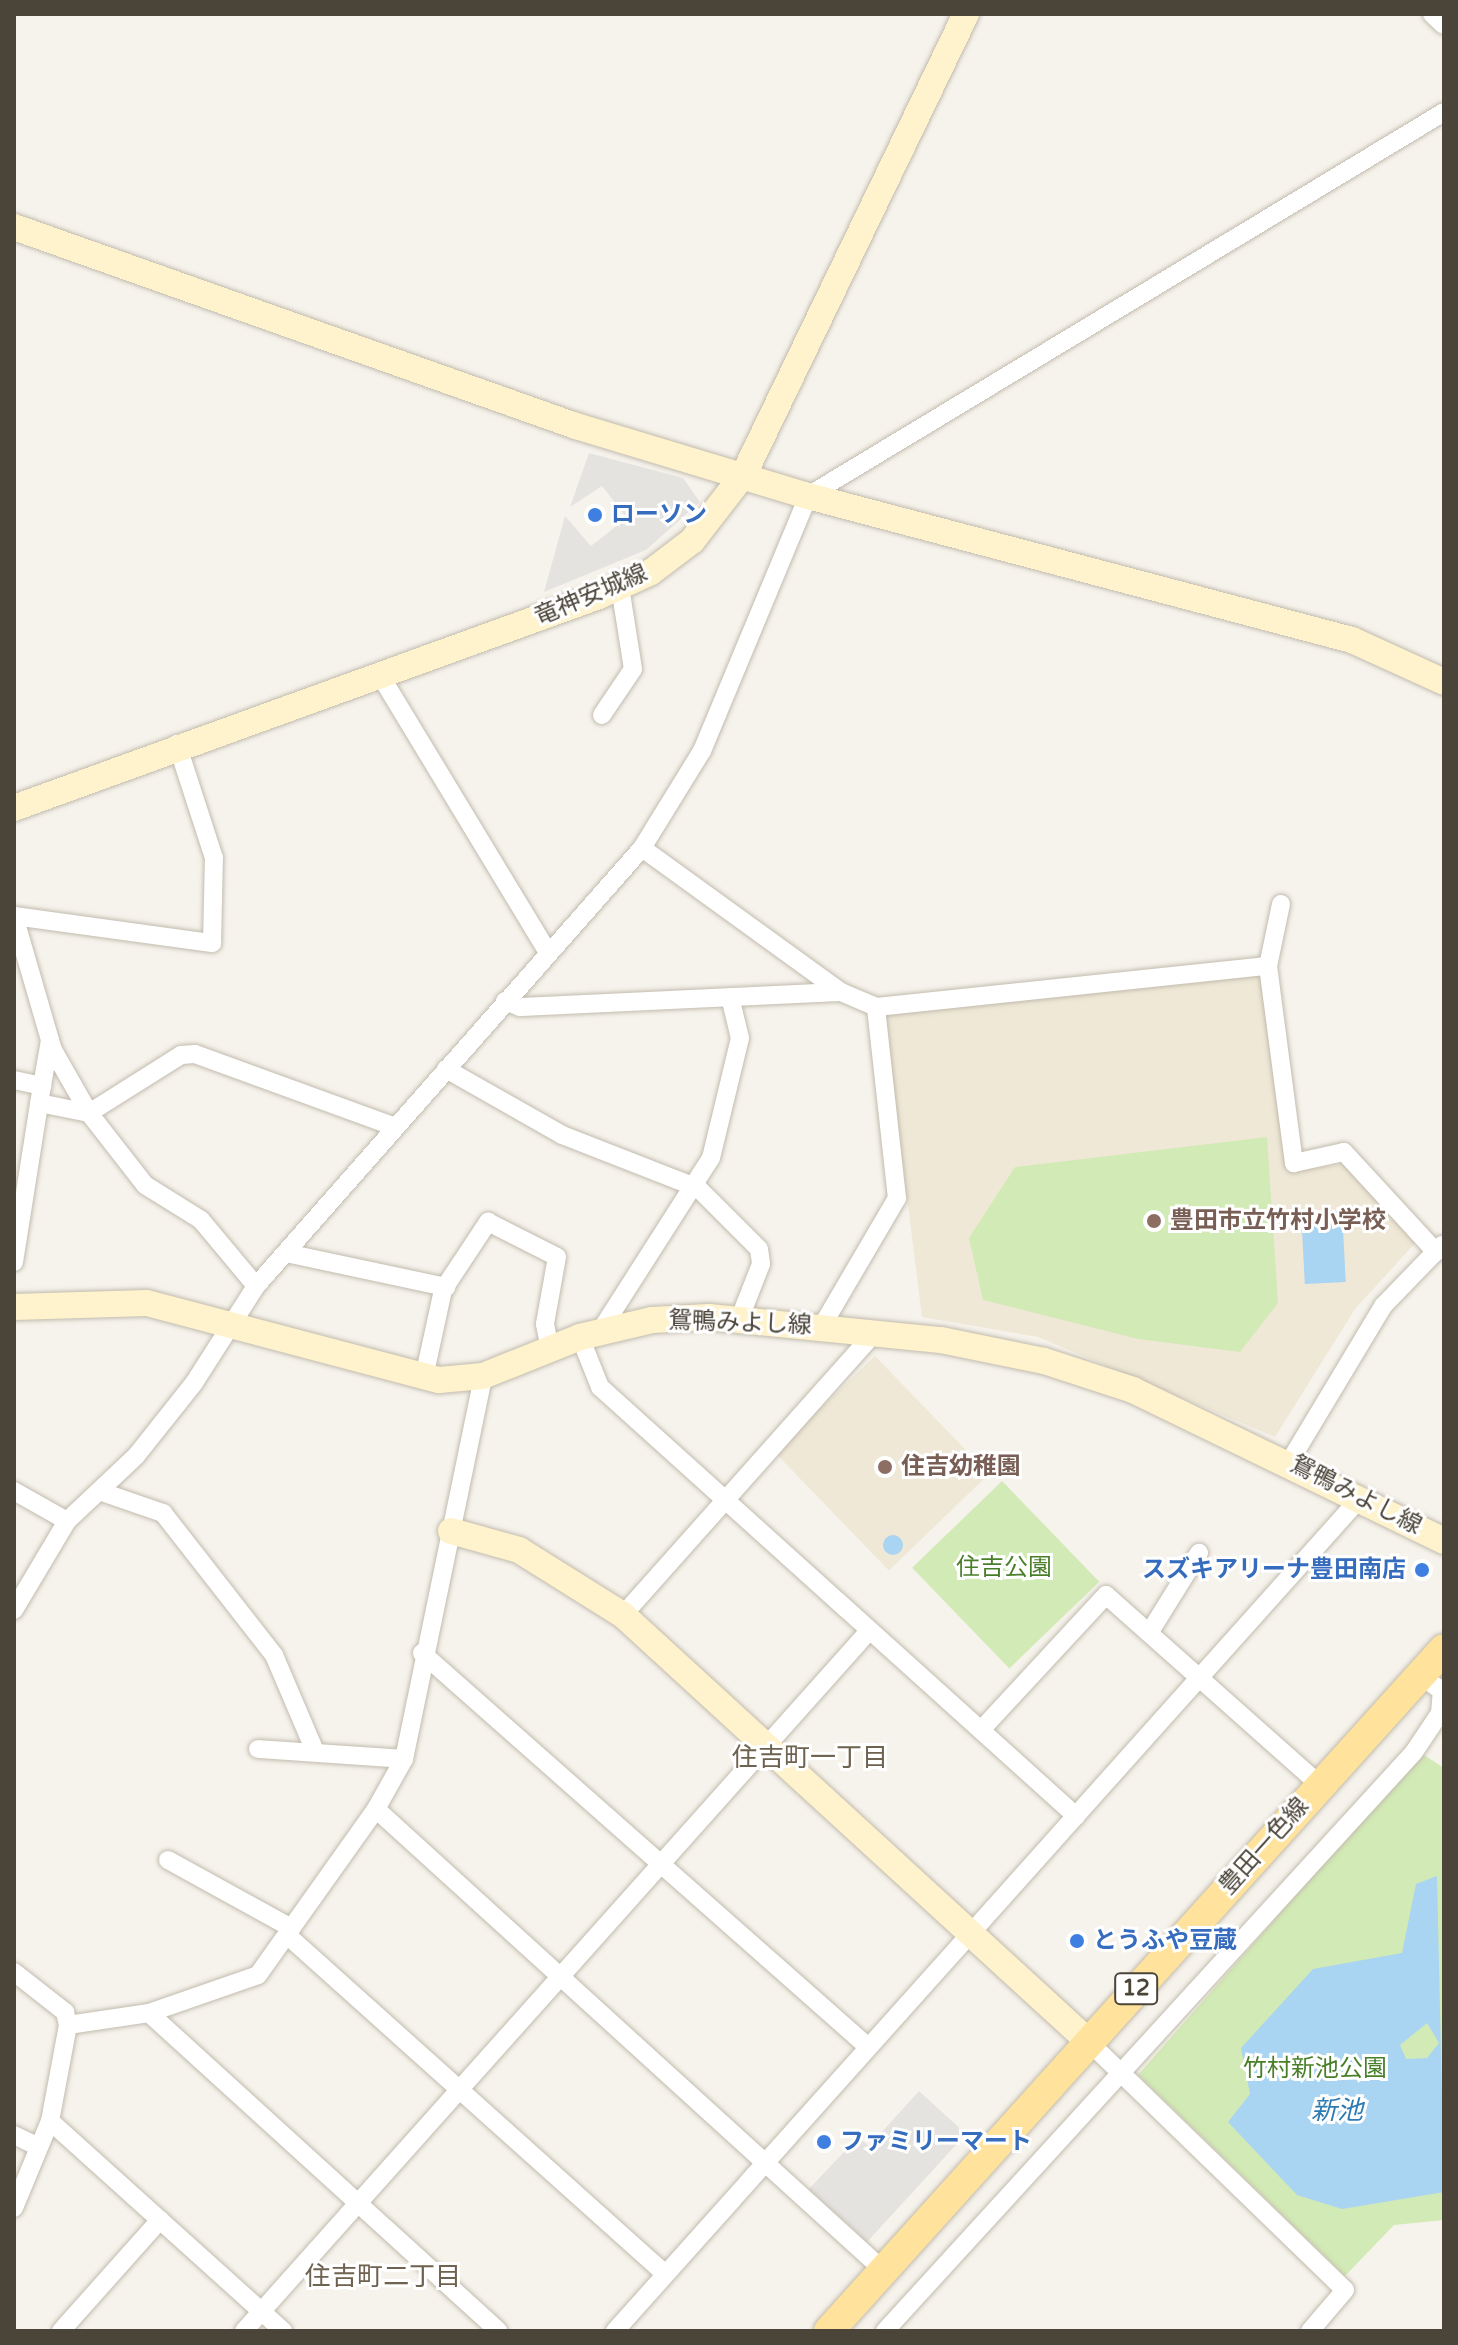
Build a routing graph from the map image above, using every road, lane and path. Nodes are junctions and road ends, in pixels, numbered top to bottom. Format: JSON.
{"nodes":[{"id":1,"x":966,"y":14,"type":"edge"},
{"id":2,"x":1432,"y":14,"type":"edge"},
{"id":3,"x":1444,"y":25,"type":"edge"},
{"id":4,"x":1444,"y":112,"type":"edge"},
{"id":5,"x":14,"y":227,"type":"edge"},
{"id":6,"x":744,"y":474,"type":"junction"},
{"id":7,"x":808,"y":496,"type":"junction"},
{"id":8,"x":620,"y":587,"type":"junction"},
{"id":9,"x":380,"y":675,"type":"junction"},
{"id":10,"x":1444,"y":682,"type":"edge"},
{"id":11,"x":602,"y":715,"type":"dead end"},
{"id":12,"x":177,"y":744,"type":"junction"},
{"id":13,"x":14,"y":808,"type":"edge"},
{"id":14,"x":642,"y":848,"type":"junction"},
{"id":15,"x":1281,"y":904,"type":"dead end"},
{"id":16,"x":14,"y":916,"type":"edge"},
{"id":17,"x":547,"y":951,"type":"junction"},
{"id":18,"x":1268,"y":966,"type":"junction"},
{"id":19,"x":841,"y":992,"type":"junction"},
{"id":20,"x":730,"y":997,"type":"junction"},
{"id":21,"x":505,"y":1001,"type":"junction"},
{"id":22,"x":876,"y":1007,"type":"junction"},
{"id":23,"x":50,"y":1040,"type":"junction"},
{"id":24,"x":446,"y":1069,"type":"junction"},
{"id":25,"x":14,"y":1080,"type":"edge"},
{"id":26,"x":41,"y":1095,"type":"junction"},
{"id":27,"x":89,"y":1113,"type":"junction"},
{"id":28,"x":396,"y":1127,"type":"junction"},
{"id":29,"x":698,"y":1188,"type":"junction"},
{"id":30,"x":1440,"y":1247,"type":"edge"},
{"id":31,"x":286,"y":1253,"type":"junction"},
{"id":32,"x":14,"y":1262,"type":"edge"},
{"id":33,"x":256,"y":1286,"type":"junction"},
{"id":34,"x":446,"y":1287,"type":"junction"},
{"id":35,"x":14,"y":1307,"type":"edge"},
{"id":36,"x":739,"y":1320,"type":"junction"},
{"id":37,"x":822,"y":1326,"type":"junction"},
{"id":38,"x":229,"y":1329,"type":"junction"},
{"id":39,"x":590,"y":1335,"type":"junction"},
{"id":40,"x":872,"y":1336,"type":"junction"},
{"id":41,"x":550,"y":1349,"type":"junction"},
{"id":42,"x":483,"y":1376,"type":"junction"},
{"id":43,"x":424,"y":1377,"type":"junction"},
{"id":44,"x":1290,"y":1461,"type":"junction"},
{"id":45,"x":14,"y":1491,"type":"edge"},
{"id":46,"x":102,"y":1492,"type":"junction"},
{"id":47,"x":1361,"y":1497,"type":"junction"},
{"id":48,"x":727,"y":1502,"type":"junction"},
{"id":49,"x":67,"y":1521,"type":"junction"},
{"id":50,"x":451,"y":1531,"type":"junction"},
{"id":51,"x":1444,"y":1541,"type":"edge"},
{"id":52,"x":1199,"y":1553,"type":"dead end"},
{"id":53,"x":14,"y":1610,"type":"edge"},
{"id":54,"x":623,"y":1615,"type":"junction"},
{"id":55,"x":1151,"y":1630,"type":"junction"},
{"id":56,"x":869,"y":1631,"type":"junction"},
{"id":57,"x":1444,"y":1649,"type":"edge"},
{"id":58,"x":422,"y":1653,"type":"junction"},
{"id":59,"x":1420,"y":1675,"type":"junction"},
{"id":60,"x":1200,"y":1677,"type":"junction"},
{"id":61,"x":981,"y":1730,"type":"junction"},
{"id":62,"x":765,"y":1748,"type":"junction"},
{"id":63,"x":258,"y":1749,"type":"dead end"},
{"id":64,"x":315,"y":1751,"type":"junction"},
{"id":65,"x":404,"y":1759,"type":"junction"},
{"id":66,"x":1319,"y":1784,"type":"junction"},
{"id":67,"x":376,"y":1809,"type":"junction"},
{"id":68,"x":1076,"y":1816,"type":"junction"},
{"id":69,"x":168,"y":1860,"type":"dead end"},
{"id":70,"x":661,"y":1861,"type":"junction"},
{"id":71,"x":289,"y":1931,"type":"junction"},
{"id":72,"x":973,"y":1935,"type":"junction"},
{"id":73,"x":14,"y":1972,"type":"edge"},
{"id":74,"x":559,"y":1977,"type":"junction"},
{"id":75,"x":149,"y":2013,"type":"junction"},
{"id":76,"x":68,"y":2025,"type":"junction"},
{"id":77,"x":1089,"y":2042,"type":"junction"},
{"id":78,"x":867,"y":2046,"type":"junction"},
{"id":79,"x":1118,"y":2077,"type":"junction"},
{"id":80,"x":459,"y":2088,"type":"junction"},
{"id":81,"x":50,"y":2121,"type":"junction"},
{"id":82,"x":14,"y":2135,"type":"edge"},
{"id":83,"x":37,"y":2146,"type":"junction"},
{"id":84,"x":765,"y":2160,"type":"junction"},
{"id":85,"x":361,"y":2204,"type":"junction"},
{"id":86,"x":14,"y":2208,"type":"edge"},
{"id":87,"x":160,"y":2220,"type":"junction"},
{"id":88,"x":884,"y":2271,"type":"junction"},
{"id":89,"x":663,"y":2272,"type":"junction"},
{"id":90,"x":262,"y":2312,"type":"junction"},
{"id":91,"x":61,"y":2331,"type":"edge"},
{"id":92,"x":244,"y":2331,"type":"edge"},
{"id":93,"x":283,"y":2331,"type":"edge"},
{"id":94,"x":498,"y":2331,"type":"edge"},
{"id":95,"x":615,"y":2331,"type":"edge"},
{"id":96,"x":829,"y":2331,"type":"edge"},
{"id":97,"x":885,"y":2331,"type":"edge"},
{"id":98,"x":1310,"y":2331,"type":"edge"}],
"edges":[{"from":1,"to":6,"type":"street","name":"竜神安城線"},
{"from":2,"to":3,"type":"street"},
{"from":4,"to":7,"type":"street"},
{"from":5,"to":6,"type":"street"},
{"from":6,"to":7,"type":"street"},
{"from":6,"to":8,"type":"street","name":"竜神安城線"},
{"from":7,"to":10,"type":"street"},
{"from":7,"to":14,"type":"street"},
{"from":8,"to":9,"type":"street","name":"竜神安城線"},
{"from":8,"to":11,"type":"street"},
{"from":9,"to":12,"type":"street","name":"竜神安城線"},
{"from":9,"to":17,"type":"street"},
{"from":12,"to":13,"type":"street","name":"竜神安城線"},
{"from":12,"to":16,"type":"street"},
{"from":14,"to":17,"type":"street"},
{"from":14,"to":19,"type":"street"},
{"from":15,"to":18,"type":"street"},
{"from":16,"to":23,"type":"street"},
{"from":17,"to":21,"type":"street"},
{"from":18,"to":22,"type":"street"},
{"from":18,"to":30,"type":"street"},
{"from":19,"to":20,"type":"street"},
{"from":19,"to":22,"type":"street"},
{"from":20,"to":21,"type":"street"},
{"from":20,"to":29,"type":"street"},
{"from":21,"to":24,"type":"street"},
{"from":22,"to":37,"type":"street"},
{"from":23,"to":26,"type":"street"},
{"from":23,"to":27,"type":"street"},
{"from":24,"to":28,"type":"street"},
{"from":24,"to":29,"type":"street"},
{"from":25,"to":26,"type":"street"},
{"from":26,"to":27,"type":"street"},
{"from":26,"to":32,"type":"street"},
{"from":27,"to":28,"type":"street"},
{"from":27,"to":33,"type":"street"},
{"from":28,"to":31,"type":"street"},
{"from":29,"to":36,"type":"street"},
{"from":29,"to":39,"type":"street"},
{"from":30,"to":44,"type":"street"},
{"from":31,"to":33,"type":"street"},
{"from":31,"to":34,"type":"street"},
{"from":33,"to":38,"type":"street"},
{"from":34,"to":41,"type":"street"},
{"from":34,"to":43,"type":"street"},
{"from":35,"to":38,"type":"street","name":"鴛鴨みよし線"},
{"from":36,"to":37,"type":"street","name":"鴛鴨みよし線"},
{"from":36,"to":39,"type":"street","name":"鴛鴨みよし線"},
{"from":37,"to":40,"type":"street","name":"鴛鴨みよし線"},
{"from":38,"to":43,"type":"street","name":"鴛鴨みよし線"},
{"from":38,"to":46,"type":"street"},
{"from":39,"to":41,"type":"street","name":"鴛鴨みよし線"},
{"from":39,"to":48,"type":"street"},
{"from":40,"to":44,"type":"street","name":"鴛鴨みよし線"},
{"from":40,"to":48,"type":"street"},
{"from":41,"to":42,"type":"street","name":"鴛鴨みよし線"},
{"from":42,"to":43,"type":"street","name":"鴛鴨みよし線"},
{"from":42,"to":50,"type":"street"},
{"from":44,"to":47,"type":"street","name":"鴛鴨みよし線"},
{"from":45,"to":49,"type":"street"},
{"from":46,"to":49,"type":"street"},
{"from":46,"to":64,"type":"street"},
{"from":47,"to":51,"type":"street","name":"鴛鴨みよし線"},
{"from":47,"to":60,"type":"street"},
{"from":48,"to":54,"type":"street"},
{"from":48,"to":56,"type":"street"},
{"from":49,"to":53,"type":"street"},
{"from":50,"to":54,"type":"street"},
{"from":50,"to":58,"type":"street"},
{"from":52,"to":55,"type":"street"},
{"from":54,"to":62,"type":"street"},
{"from":55,"to":60,"type":"street"},
{"from":55,"to":61,"type":"street"},
{"from":56,"to":61,"type":"street"},
{"from":56,"to":62,"type":"street"},
{"from":57,"to":59,"type":"main road","name":"豊田一色線","number":"12"},
{"from":58,"to":65,"type":"street"},
{"from":58,"to":70,"type":"street"},
{"from":59,"to":66,"type":"main road","name":"豊田一色線","number":"12"},
{"from":59,"to":79,"type":"street"},
{"from":60,"to":66,"type":"street"},
{"from":60,"to":68,"type":"street"},
{"from":61,"to":68,"type":"street"},
{"from":62,"to":70,"type":"street"},
{"from":62,"to":72,"type":"street"},
{"from":63,"to":64,"type":"street"},
{"from":64,"to":65,"type":"street"},
{"from":65,"to":67,"type":"street"},
{"from":66,"to":77,"type":"main road","name":"豊田一色線","number":"12"},
{"from":67,"to":71,"type":"street"},
{"from":67,"to":74,"type":"street"},
{"from":68,"to":72,"type":"street"},
{"from":69,"to":71,"type":"street"},
{"from":70,"to":74,"type":"street"},
{"from":70,"to":78,"type":"street"},
{"from":71,"to":75,"type":"street"},
{"from":71,"to":80,"type":"street"},
{"from":72,"to":77,"type":"street"},
{"from":72,"to":78,"type":"street"},
{"from":73,"to":76,"type":"street"},
{"from":74,"to":80,"type":"street"},
{"from":74,"to":84,"type":"street"},
{"from":75,"to":76,"type":"street"},
{"from":75,"to":85,"type":"street"},
{"from":76,"to":81,"type":"street"},
{"from":77,"to":79,"type":"street"},
{"from":77,"to":88,"type":"main road","name":"豊田一色線","number":"12"},
{"from":78,"to":84,"type":"street"},
{"from":79,"to":97,"type":"street"},
{"from":79,"to":98,"type":"street"},
{"from":80,"to":85,"type":"street"},
{"from":80,"to":89,"type":"street"},
{"from":81,"to":83,"type":"street"},
{"from":81,"to":87,"type":"street"},
{"from":82,"to":83,"type":"street"},
{"from":83,"to":86,"type":"street"},
{"from":84,"to":88,"type":"street"},
{"from":84,"to":89,"type":"street"},
{"from":85,"to":90,"type":"street"},
{"from":85,"to":94,"type":"street"},
{"from":87,"to":90,"type":"street"},
{"from":87,"to":91,"type":"street"},
{"from":88,"to":96,"type":"main road","name":"豊田一色線","number":"12"},
{"from":89,"to":95,"type":"street"},
{"from":90,"to":92,"type":"street"},
{"from":90,"to":93,"type":"street"}]}
